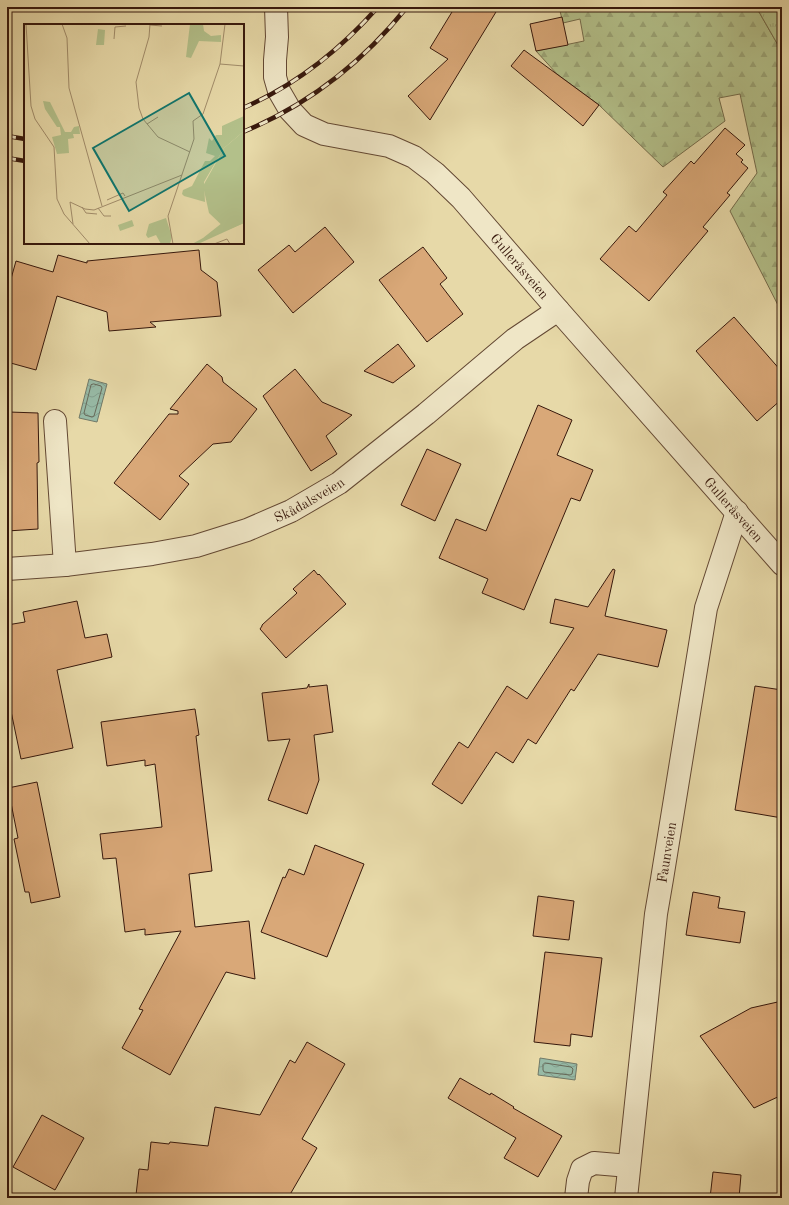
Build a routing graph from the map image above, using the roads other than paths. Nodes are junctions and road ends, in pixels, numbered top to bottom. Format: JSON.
{"nodes":[{"id":1,"x":276,"y":7,"type":"edge"},
{"id":2,"x":558,"y":310,"type":"junction"},
{"id":3,"x":55,"y":421,"type":"dead end"},
{"id":4,"x":737,"y":512,"type":"junction"},
{"id":5,"x":782,"y":564,"type":"edge"},
{"id":6,"x":65,"y":565,"type":"junction"},
{"id":7,"x":7,"y":569,"type":"edge"},
{"id":8,"x":629,"y":1166,"type":"junction"},
{"id":9,"x":576,"y":1198,"type":"edge"},
{"id":10,"x":626,"y":1198,"type":"edge"}],
"edges":[{"from":1,"to":2,"type":"street","name":"Gulleråsveien"},
{"from":2,"to":4,"type":"street","name":"Gulleråsveien"},
{"from":2,"to":6,"type":"street","name":"Skådalsveien"},
{"from":3,"to":6,"type":"street"},
{"from":4,"to":5,"type":"street","name":"Gulleråsveien"},
{"from":4,"to":8,"type":"street","name":"Faunveien"},
{"from":6,"to":7,"type":"street","name":"Skådalsveien"},
{"from":8,"to":9,"type":"street"},
{"from":8,"to":10,"type":"street","name":"Faunveien"}]}
